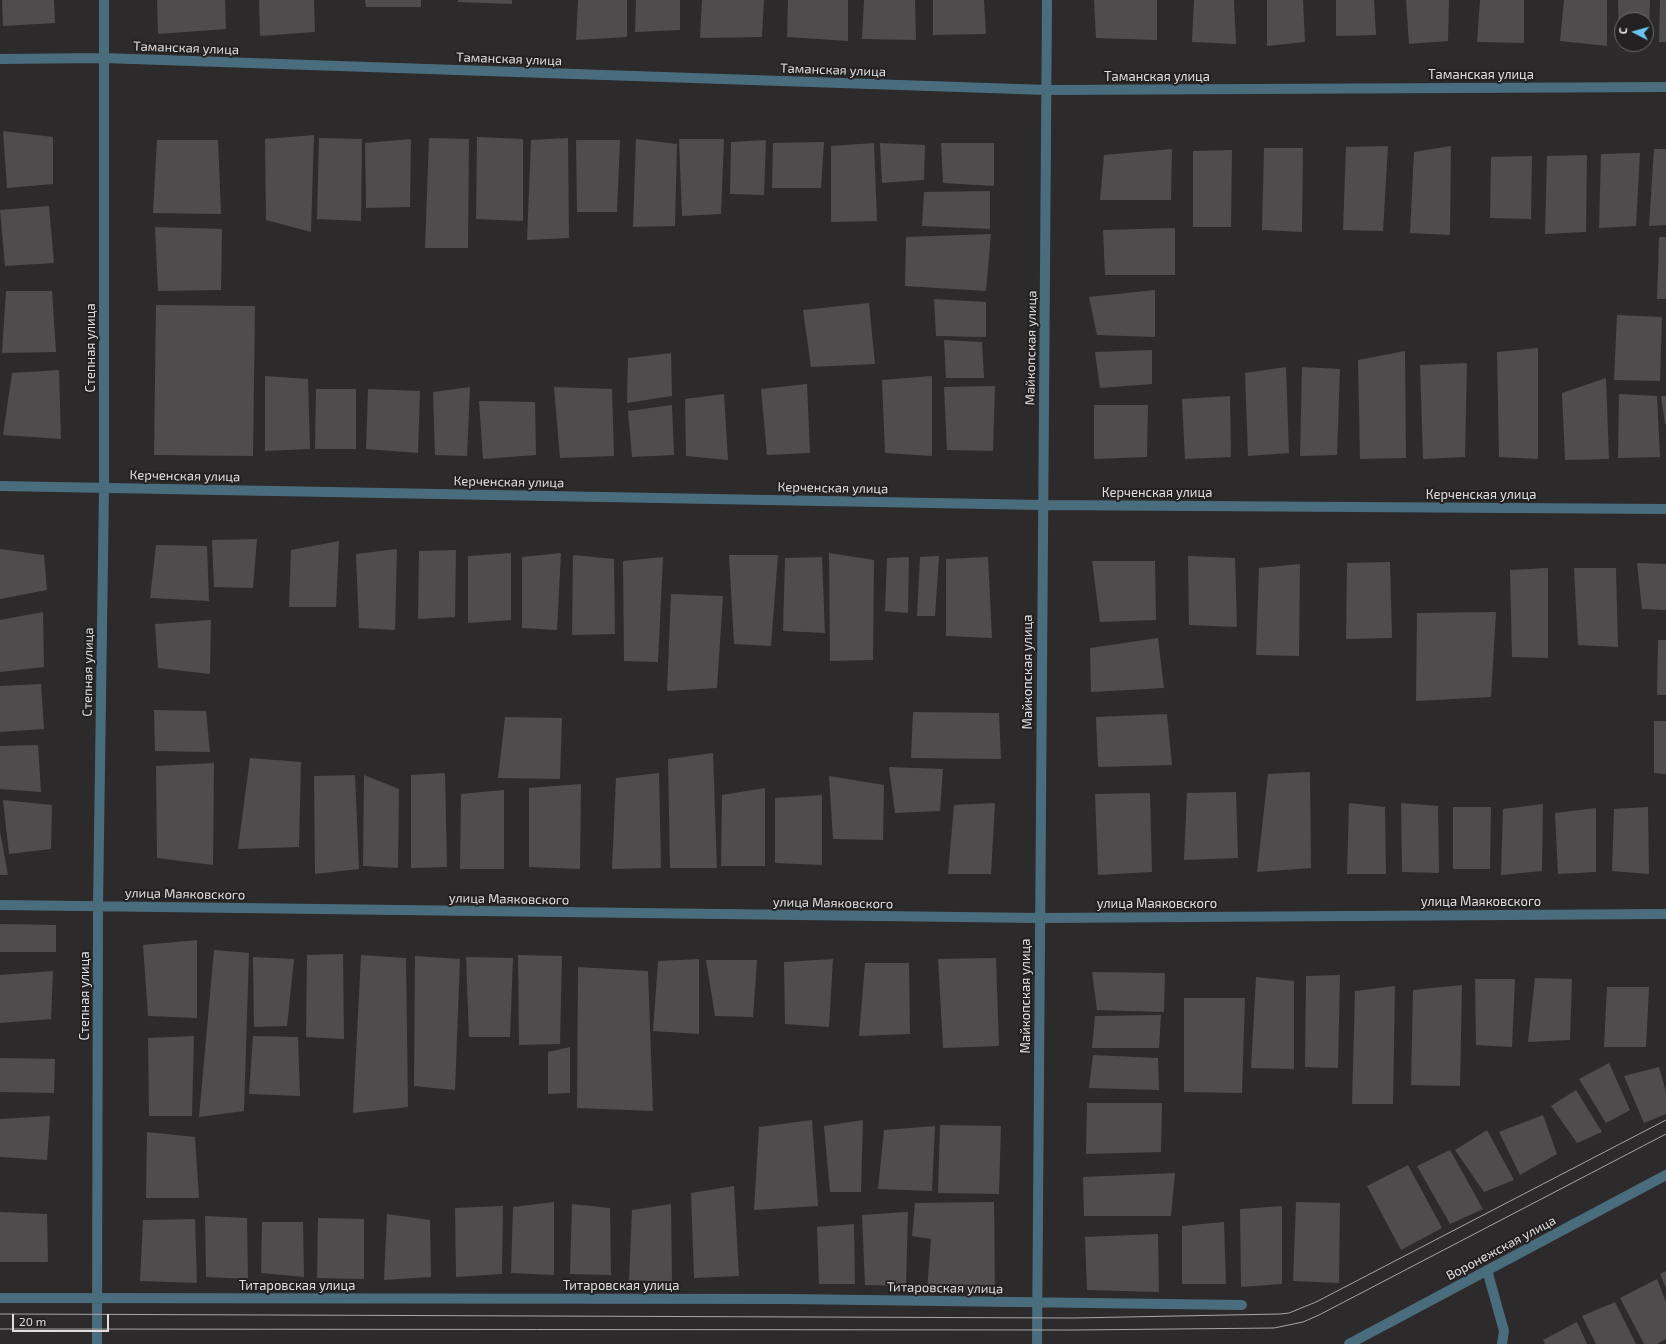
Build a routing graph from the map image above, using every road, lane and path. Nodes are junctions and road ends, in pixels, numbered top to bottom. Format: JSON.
{"nodes":[{"id":1,"x":104,"y":0,"type":"edge"},
{"id":2,"x":1046,"y":0,"type":"edge"},
{"id":3,"x":103,"y":58,"type":"junction"},
{"id":4,"x":0,"y":59,"type":"edge"},
{"id":5,"x":1666,"y":87,"type":"edge"},
{"id":6,"x":1047,"y":90,"type":"junction"},
{"id":7,"x":0,"y":486,"type":"edge"},
{"id":8,"x":104,"y":488,"type":"junction"},
{"id":9,"x":1042,"y":505,"type":"junction"},
{"id":10,"x":1666,"y":509,"type":"edge"},
{"id":11,"x":0,"y":905,"type":"edge"},
{"id":12,"x":98,"y":906,"type":"junction"},
{"id":13,"x":1666,"y":914,"type":"edge"},
{"id":14,"x":1039,"y":918,"type":"junction"},
{"id":15,"x":1666,"y":1175,"type":"edge"},
{"id":16,"x":1487,"y":1270,"type":"junction"},
{"id":17,"x":0,"y":1298,"type":"edge"},
{"id":18,"x":97,"y":1298,"type":"junction"},
{"id":19,"x":1037,"y":1302,"type":"junction"},
{"id":20,"x":1242,"y":1305,"type":"dead end"},
{"id":21,"x":97,"y":1344,"type":"edge"},
{"id":22,"x":1037,"y":1344,"type":"edge"},
{"id":23,"x":1349,"y":1344,"type":"edge"},
{"id":24,"x":1502,"y":1344,"type":"edge"}],
"edges":[{"from":1,"to":3,"type":"street","name":"Степная улица"},
{"from":2,"to":6,"type":"street","name":"Майкопская улица"},
{"from":3,"to":4,"type":"street","name":"Таманская улица"},
{"from":3,"to":6,"type":"street","name":"Таманская улица"},
{"from":3,"to":8,"type":"street","name":"Степная улица"},
{"from":5,"to":6,"type":"street","name":"Таманская улица"},
{"from":6,"to":9,"type":"street","name":"Майкопская улица"},
{"from":7,"to":8,"type":"street","name":"Керченская улица"},
{"from":8,"to":9,"type":"street","name":"Керченская улица"},
{"from":8,"to":12,"type":"street","name":"Степная улица"},
{"from":9,"to":10,"type":"street","name":"Керченская улица"},
{"from":9,"to":14,"type":"street","name":"Майкопская улица"},
{"from":11,"to":12,"type":"street","name":"улица Маяковского"},
{"from":12,"to":14,"type":"street","name":"улица Маяковского"},
{"from":12,"to":18,"type":"street","name":"Степная улица"},
{"from":13,"to":14,"type":"street","name":"улица Маяковского"},
{"from":14,"to":19,"type":"street","name":"Майкопская улица"},
{"from":15,"to":16,"type":"street","name":"Воронежская улица"},
{"from":16,"to":23,"type":"street","name":"Воронежская улица"},
{"from":16,"to":24,"type":"street"},
{"from":17,"to":18,"type":"street","name":"Титаровская улица"},
{"from":18,"to":19,"type":"street","name":"Титаровская улица"},
{"from":18,"to":21,"type":"street","name":"Степная улица"},
{"from":19,"to":20,"type":"street","name":"Титаровская улица"},
{"from":19,"to":22,"type":"street","name":"Майкопская улица"}]}
